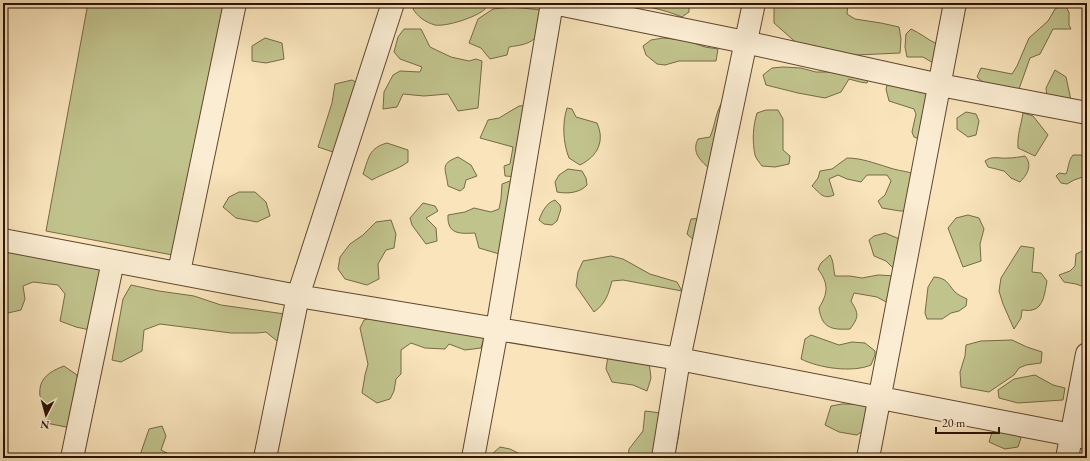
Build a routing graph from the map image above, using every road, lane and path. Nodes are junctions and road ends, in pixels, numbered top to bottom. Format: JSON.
{"nodes":[{"id":1,"x":235,"y":3,"type":"edge"},
{"id":2,"x":393,"y":3,"type":"edge"},
{"id":3,"x":553,"y":3,"type":"edge"},
{"id":4,"x":754,"y":3,"type":"edge"},
{"id":5,"x":955,"y":3,"type":"edge"},
{"id":6,"x":745,"y":42,"type":"junction"},
{"id":7,"x":940,"y":85,"type":"junction"},
{"id":8,"x":1087,"y":113,"type":"edge"},
{"id":9,"x":3,"y":240,"type":"edge"},
{"id":10,"x":113,"y":261,"type":"junction"},
{"id":11,"x":179,"y":272,"type":"junction"},
{"id":12,"x":298,"y":296,"type":"junction"},
{"id":13,"x":497,"y":329,"type":"junction"},
{"id":14,"x":1087,"y":354,"type":"edge"},
{"id":15,"x":680,"y":359,"type":"junction"},
{"id":16,"x":879,"y":398,"type":"junction"},
{"id":17,"x":1079,"y":437,"type":"edge"},
{"id":18,"x":72,"y":458,"type":"edge"},
{"id":19,"x":266,"y":458,"type":"edge"},
{"id":20,"x":473,"y":458,"type":"edge"},
{"id":21,"x":663,"y":458,"type":"edge"},
{"id":22,"x":868,"y":458,"type":"edge"},
{"id":23,"x":1067,"y":458,"type":"edge"}],
"edges":[{"from":1,"to":11,"type":"street"},
{"from":2,"to":12,"type":"street"},
{"from":3,"to":6,"type":"street"},
{"from":3,"to":13,"type":"street"},
{"from":4,"to":6,"type":"street"},
{"from":5,"to":7,"type":"street"},
{"from":6,"to":7,"type":"street"},
{"from":6,"to":15,"type":"street"},
{"from":7,"to":8,"type":"street"},
{"from":7,"to":16,"type":"street"},
{"from":9,"to":10,"type":"street"},
{"from":10,"to":11,"type":"street"},
{"from":10,"to":18,"type":"street"},
{"from":11,"to":12,"type":"street"},
{"from":12,"to":13,"type":"street"},
{"from":12,"to":19,"type":"street"},
{"from":13,"to":15,"type":"street"},
{"from":13,"to":20,"type":"street"},
{"from":14,"to":17,"type":"street"},
{"from":15,"to":16,"type":"street"},
{"from":15,"to":21,"type":"street"},
{"from":16,"to":17,"type":"street"},
{"from":16,"to":22,"type":"street"},
{"from":17,"to":23,"type":"street"}]}
